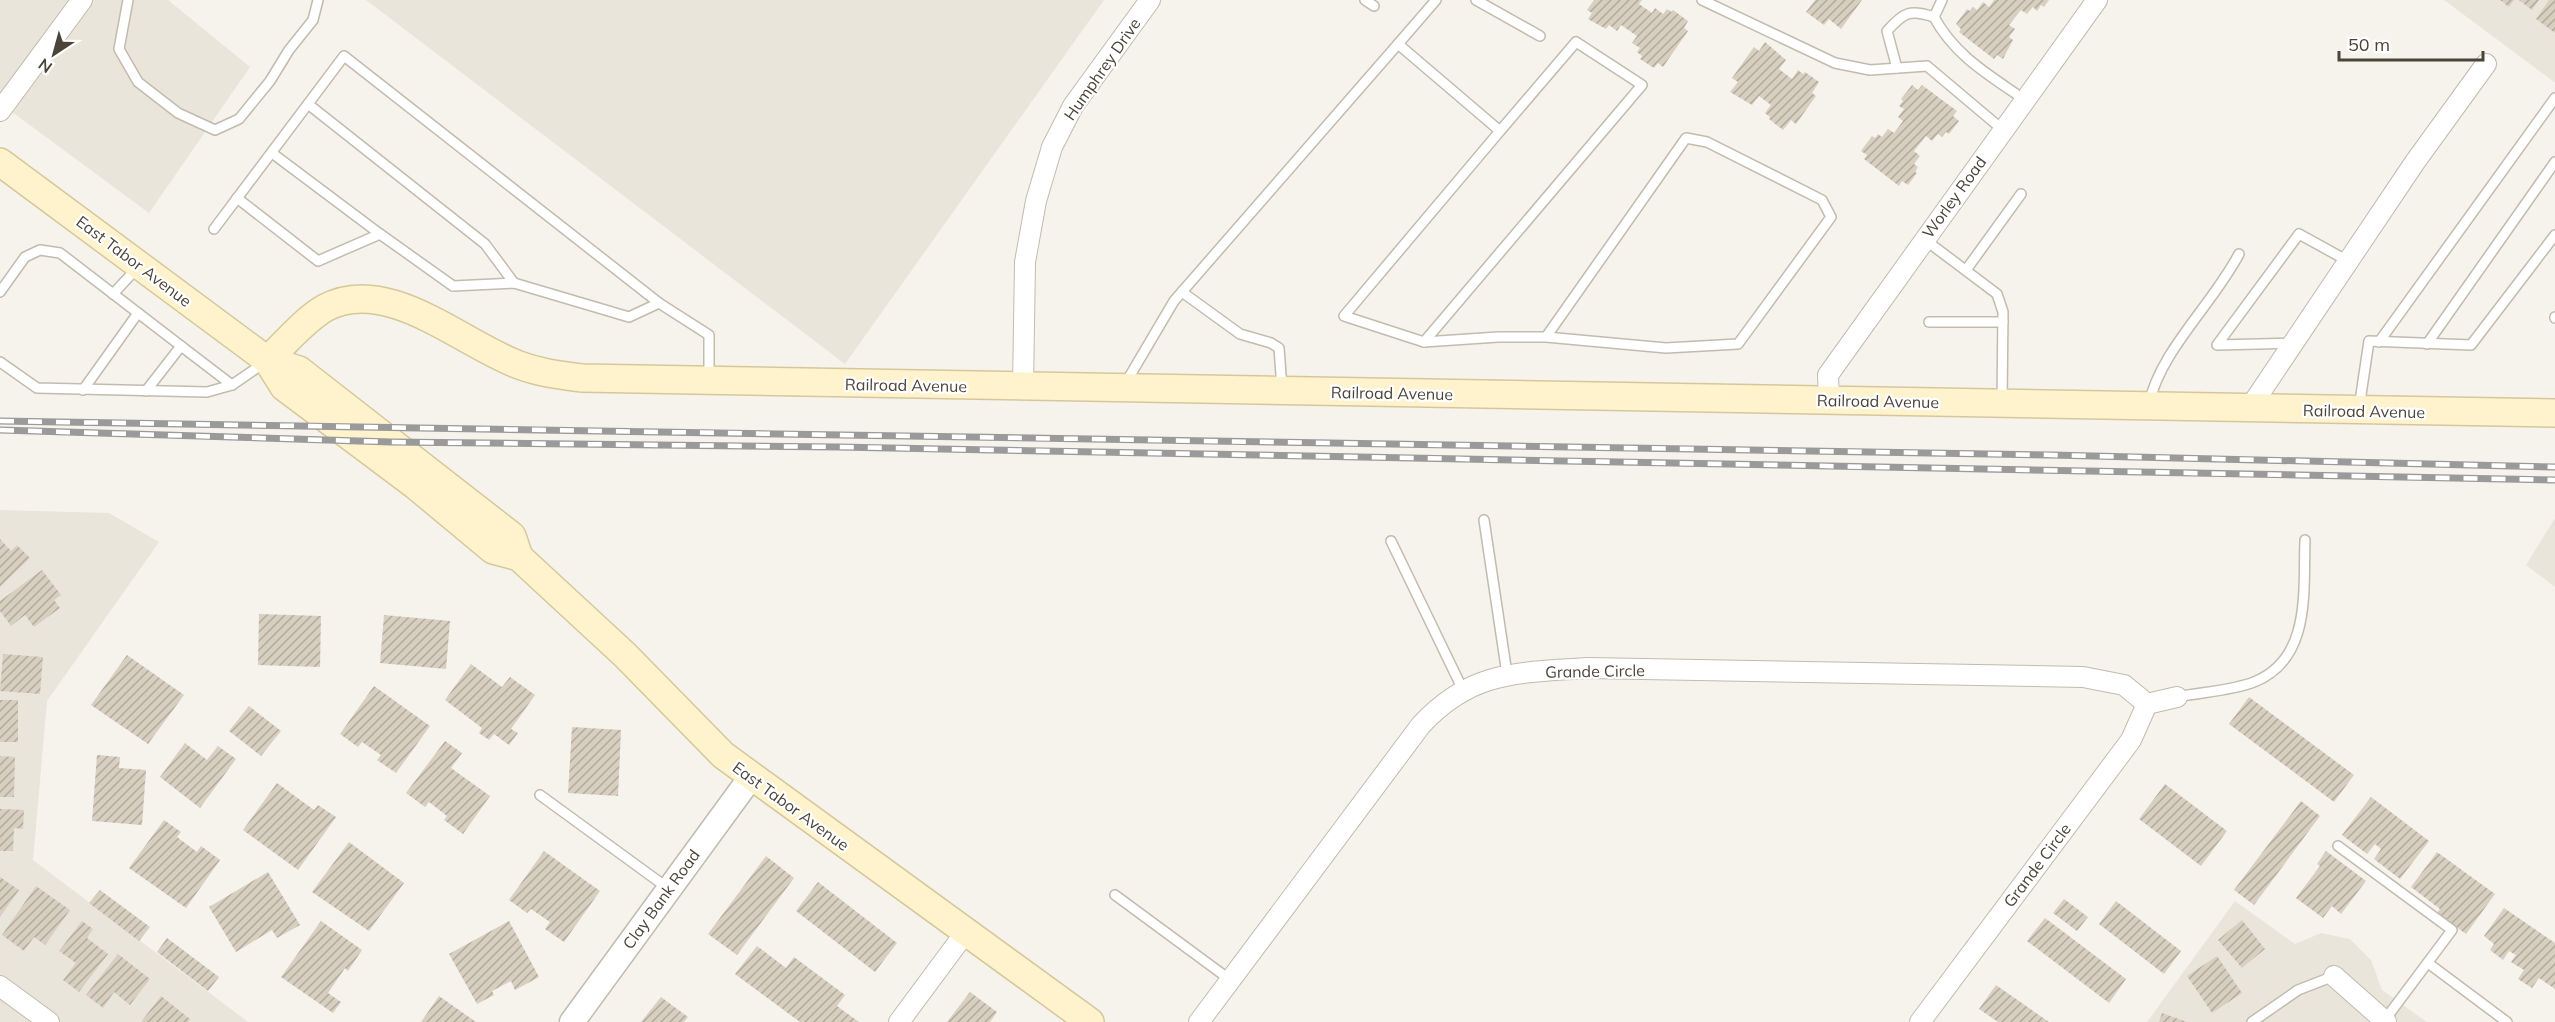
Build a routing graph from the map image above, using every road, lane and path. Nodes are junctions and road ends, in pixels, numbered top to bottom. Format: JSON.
{"nodes":[{"id":1,"x":128,"y":0,"type":"edge"},
{"id":2,"x":318,"y":0,"type":"edge"},
{"id":3,"x":1150,"y":0,"type":"edge"},
{"id":4,"x":1436,"y":0,"type":"edge"},
{"id":5,"x":1476,"y":0,"type":"edge"},
{"id":6,"x":1702,"y":0,"type":"edge"},
{"id":7,"x":1942,"y":0,"type":"edge"},
{"id":8,"x":2097,"y":0,"type":"edge"},
{"id":9,"x":77,"y":2,"type":"edge"},
{"id":10,"x":1934,"y":17,"type":"junction"},
{"id":11,"x":1540,"y":36,"type":"dead end"},
{"id":12,"x":1398,"y":44,"type":"junction"},
{"id":13,"x":2486,"y":64,"type":"dead end"},
{"id":14,"x":1897,"y":68,"type":"junction"},
{"id":15,"x":2555,"y":98,"type":"edge"},
{"id":16,"x":2025,"y":100,"type":"junction"},
{"id":17,"x":308,"y":104,"type":"junction"},
{"id":18,"x":0,"y":111,"type":"edge"},
{"id":19,"x":2003,"y":130,"type":"junction"},
{"id":20,"x":1500,"y":131,"type":"junction"},
{"id":21,"x":272,"y":153,"type":"junction"},
{"id":22,"x":0,"y":162,"type":"edge"},
{"id":23,"x":2555,"y":162,"type":"edge"},
{"id":24,"x":2021,"y":194,"type":"dead end"},
{"id":25,"x":237,"y":198,"type":"junction"},
{"id":26,"x":214,"y":229,"type":"dead end"},
{"id":27,"x":380,"y":234,"type":"junction"},
{"id":28,"x":2555,"y":235,"type":"edge"},
{"id":29,"x":1924,"y":238,"type":"junction"},
{"id":30,"x":2239,"y":254,"type":"dead end"},
{"id":31,"x":2348,"y":261,"type":"junction"},
{"id":32,"x":140,"y":265,"type":"junction"},
{"id":33,"x":1966,"y":270,"type":"junction"},
{"id":34,"x":514,"y":283,"type":"junction"},
{"id":35,"x":0,"y":292,"type":"edge"},
{"id":36,"x":1182,"y":292,"type":"junction"},
{"id":37,"x":113,"y":294,"type":"junction"},
{"id":38,"x":659,"y":303,"type":"junction"},
{"id":39,"x":138,"y":313,"type":"junction"},
{"id":40,"x":1929,"y":322,"type":"dead end"},
{"id":41,"x":2003,"y":322,"type":"junction"},
{"id":42,"x":1546,"y":337,"type":"junction"},
{"id":43,"x":1424,"y":342,"type":"junction"},
{"id":44,"x":2379,"y":342,"type":"junction"},
{"id":45,"x":2293,"y":343,"type":"junction"},
{"id":46,"x":2427,"y":344,"type":"junction"},
{"id":47,"x":182,"y":346,"type":"junction"},
{"id":48,"x":267,"y":360,"type":"junction"},
{"id":49,"x":0,"y":362,"type":"edge"},
{"id":50,"x":709,"y":380,"type":"junction"},
{"id":51,"x":232,"y":385,"type":"junction"},
{"id":52,"x":1023,"y":387,"type":"junction"},
{"id":53,"x":1122,"y":388,"type":"junction"},
{"id":54,"x":83,"y":390,"type":"junction"},
{"id":55,"x":146,"y":391,"type":"junction"},
{"id":56,"x":1282,"y":391,"type":"junction"},
{"id":57,"x":1828,"y":400,"type":"junction"},
{"id":58,"x":2002,"y":403,"type":"junction"},
{"id":59,"x":2149,"y":407,"type":"junction"},
{"id":60,"x":2249,"y":409,"type":"junction"},
{"id":61,"x":2358,"y":411,"type":"junction"},
{"id":62,"x":2555,"y":413,"type":"edge"},
{"id":63,"x":1484,"y":520,"type":"dead end"},
{"id":64,"x":2305,"y":540,"type":"dead end"},
{"id":65,"x":1391,"y":541,"type":"dead end"},
{"id":66,"x":1507,"y":674,"type":"junction"},
{"id":67,"x":1462,"y":690,"type":"junction"},
{"id":68,"x":2177,"y":697,"type":"joint"},
{"id":69,"x":2147,"y":704,"type":"junction"},
{"id":70,"x":751,"y":777,"type":"junction"},
{"id":71,"x":540,"y":795,"type":"dead end"},
{"id":72,"x":2338,"y":846,"type":"dead end"},
{"id":73,"x":669,"y":889,"type":"junction"},
{"id":74,"x":1115,"y":895,"type":"dead end"},
{"id":75,"x":965,"y":933,"type":"junction"},
{"id":76,"x":2428,"y":963,"type":"junction"},
{"id":77,"x":2334,"y":976,"type":"joint"},
{"id":78,"x":1229,"y":979,"type":"junction"},
{"id":79,"x":0,"y":986,"type":"edge"},
{"id":80,"x":2385,"y":1021,"type":"edge"},
{"id":81,"x":49,"y":1022,"type":"edge"},
{"id":82,"x":572,"y":1022,"type":"edge"},
{"id":83,"x":899,"y":1022,"type":"edge"},
{"id":84,"x":1090,"y":1022,"type":"edge"},
{"id":85,"x":1199,"y":1022,"type":"edge"},
{"id":86,"x":1920,"y":1022,"type":"edge"},
{"id":87,"x":2252,"y":1022,"type":"edge"},
{"id":88,"x":2507,"y":1022,"type":"edge"}],
"edges":[{"from":1,"to":2,"type":"lane"},
{"from":3,"to":52,"type":"street","name":"Humphrey Drive"},
{"from":4,"to":12,"type":"lane"},
{"from":5,"to":11,"type":"lane"},
{"from":6,"to":14,"type":"lane"},
{"from":7,"to":10,"type":"lane"},
{"from":8,"to":16,"type":"street","name":"Worley Road"},
{"from":9,"to":18,"type":"street"},
{"from":10,"to":14,"type":"lane"},
{"from":10,"to":16,"type":"lane"},
{"from":12,"to":20,"type":"lane"},
{"from":12,"to":36,"type":"lane"},
{"from":13,"to":31,"type":"street"},
{"from":14,"to":19,"type":"lane"},
{"from":15,"to":44,"type":"lane"},
{"from":16,"to":19,"type":"street","name":"Worley Road"},
{"from":17,"to":21,"type":"lane"},
{"from":17,"to":34,"type":"lane"},
{"from":17,"to":38,"type":"lane"},
{"from":19,"to":29,"type":"street","name":"Worley Road"},
{"from":20,"to":43,"type":"lane"},
{"from":20,"to":43,"type":"lane"},
{"from":21,"to":25,"type":"lane"},
{"from":21,"to":27,"type":"lane"},
{"from":22,"to":32,"type":"main road","name":"East Tabor Avenue"},
{"from":23,"to":46,"type":"lane"},
{"from":24,"to":33,"type":"lane"},
{"from":25,"to":26,"type":"lane"},
{"from":25,"to":27,"type":"lane"},
{"from":27,"to":34,"type":"lane"},
{"from":28,"to":46,"type":"lane"},
{"from":29,"to":33,"type":"lane"},
{"from":29,"to":57,"type":"street","name":"Worley Road"},
{"from":30,"to":59,"type":"lane"},
{"from":31,"to":45,"type":"street"},
{"from":31,"to":45,"type":"lane"},
{"from":32,"to":37,"type":"lane"},
{"from":32,"to":48,"type":"main road","name":"East Tabor Avenue"},
{"from":33,"to":41,"type":"lane"},
{"from":34,"to":38,"type":"lane"},
{"from":35,"to":37,"type":"lane"},
{"from":36,"to":53,"type":"lane"},
{"from":36,"to":56,"type":"lane"},
{"from":37,"to":39,"type":"lane"},
{"from":38,"to":50,"type":"lane"},
{"from":39,"to":47,"type":"lane"},
{"from":39,"to":54,"type":"lane"},
{"from":40,"to":41,"type":"lane"},
{"from":41,"to":58,"type":"lane"},
{"from":42,"to":42,"type":"lane"},
{"from":42,"to":43,"type":"lane"},
{"from":44,"to":46,"type":"lane"},
{"from":44,"to":61,"type":"lane"},
{"from":45,"to":60,"type":"street"},
{"from":47,"to":51,"type":"lane"},
{"from":47,"to":55,"type":"lane"},
{"from":48,"to":50,"type":"main road","name":"Railroad Avenue"},
{"from":48,"to":51,"type":"lane"},
{"from":48,"to":70,"type":"main road","name":"East Tabor Avenue"},
{"from":49,"to":54,"type":"lane"},
{"from":50,"to":52,"type":"main road","name":"Railroad Avenue"},
{"from":51,"to":55,"type":"lane"},
{"from":52,"to":53,"type":"main road","name":"Railroad Avenue"},
{"from":53,"to":56,"type":"main road","name":"Railroad Avenue"},
{"from":54,"to":55,"type":"lane"},
{"from":56,"to":57,"type":"main road","name":"Railroad Avenue"},
{"from":57,"to":58,"type":"main road","name":"Railroad Avenue"},
{"from":58,"to":59,"type":"main road","name":"Railroad Avenue"},
{"from":59,"to":60,"type":"main road","name":"Railroad Avenue"},
{"from":60,"to":61,"type":"main road","name":"Railroad Avenue"},
{"from":61,"to":62,"type":"main road","name":"Railroad Avenue"},
{"from":63,"to":66,"type":"lane"},
{"from":64,"to":68,"type":"lane"},
{"from":65,"to":67,"type":"lane"},
{"from":66,"to":67,"type":"street","name":"Grande Circle"},
{"from":66,"to":69,"type":"street","name":"Grande Circle"},
{"from":67,"to":78,"type":"street","name":"Grande Circle"},
{"from":68,"to":69,"type":"street"},
{"from":69,"to":86,"type":"street","name":"Grande Circle"},
{"from":70,"to":73,"type":"street","name":"Clay Bank Road"},
{"from":70,"to":75,"type":"main road","name":"East Tabor Avenue"},
{"from":71,"to":73,"type":"lane"},
{"from":72,"to":76,"type":"lane"},
{"from":73,"to":82,"type":"street","name":"Clay Bank Road"},
{"from":74,"to":78,"type":"lane"},
{"from":75,"to":83,"type":"street"},
{"from":75,"to":84,"type":"main road","name":"East Tabor Avenue"},
{"from":76,"to":80,"type":"lane"},
{"from":76,"to":88,"type":"lane"},
{"from":77,"to":80,"type":"street"},
{"from":77,"to":87,"type":"lane"},
{"from":78,"to":85,"type":"street","name":"Grande Circle"},
{"from":79,"to":81,"type":"street"}]}
